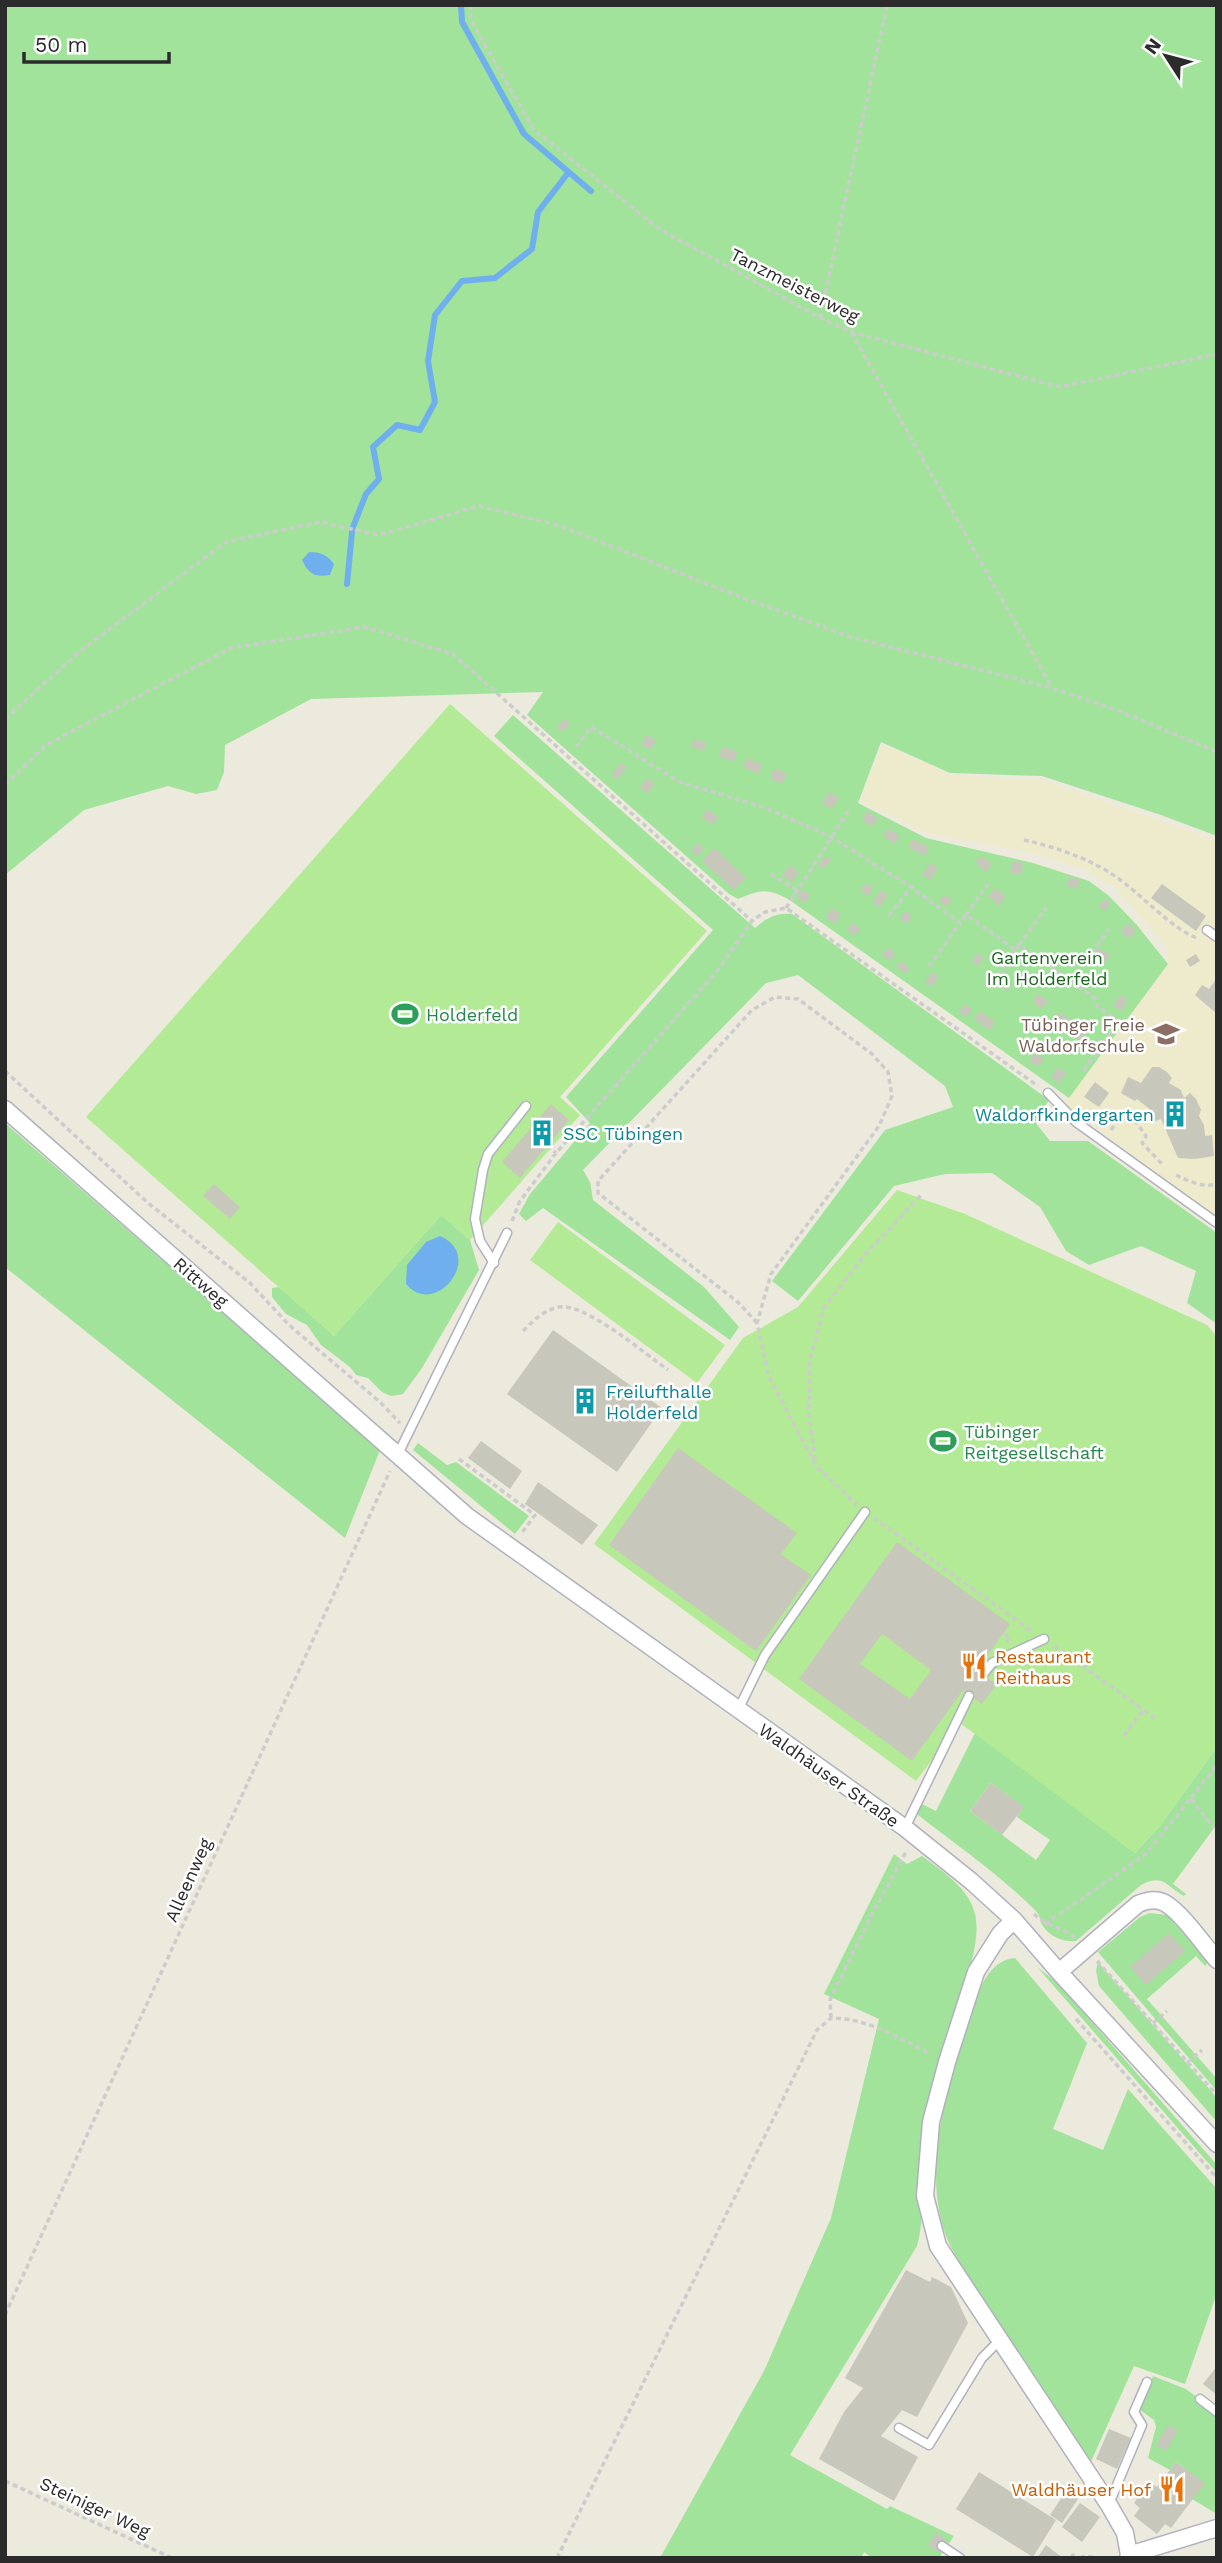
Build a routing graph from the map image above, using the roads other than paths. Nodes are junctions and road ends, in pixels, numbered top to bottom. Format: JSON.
{"nodes":[{"id":1,"x":1207,"y":930,"type":"road end"},
{"id":2,"x":1217,"y":937,"type":"edge"},
{"id":3,"x":1048,"y":1093,"type":"road end"},
{"id":4,"x":526,"y":1106,"type":"dead end"},
{"id":5,"x":5,"y":1109,"type":"edge"},
{"id":6,"x":1217,"y":1223,"type":"edge"},
{"id":7,"x":507,"y":1233,"type":"road end"},
{"id":8,"x":494,"y":1263,"type":"junction"},
{"id":9,"x":397,"y":1456,"type":"junction"},
{"id":10,"x":865,"y":1512,"type":"road end"},
{"id":11,"x":1044,"y":1639,"type":"road end"},
{"id":12,"x":984,"y":1673,"type":"dead end"},
{"id":13,"x":969,"y":1696,"type":"dead end"},
{"id":14,"x":737,"y":1710,"type":"junction"},
{"id":15,"x":910,"y":1832,"type":"junction"},
{"id":16,"x":1014,"y":1920,"type":"junction"},
{"id":17,"x":1217,"y":1960,"type":"edge"},
{"id":18,"x":1059,"y":1972,"type":"junction"},
{"id":19,"x":1217,"y":2144,"type":"edge"},
{"id":20,"x":999,"y":2341,"type":"junction"},
{"id":21,"x":1147,"y":2382,"type":"dead end"},
{"id":22,"x":1200,"y":2399,"type":"dead end"},
{"id":23,"x":1217,"y":2412,"type":"edge"},
{"id":24,"x":899,"y":2428,"type":"dead end"},
{"id":25,"x":1109,"y":2505,"type":"junction"},
{"id":26,"x":1217,"y":2528,"type":"edge"},
{"id":27,"x":942,"y":2546,"type":"dead end"},
{"id":28,"x":1129,"y":2556,"type":"edge"},
{"id":29,"x":960,"y":2558,"type":"edge"}],
"edges":[{"from":1,"to":2,"type":"lane"},
{"from":3,"to":6,"type":"lane"},
{"from":4,"to":8,"type":"lane"},
{"from":5,"to":9,"type":"street","name":"Rittweg"},
{"from":7,"to":8,"type":"lane"},
{"from":8,"to":9,"type":"lane"},
{"from":9,"to":14,"type":"street","name":"Waldhäuser Straße"},
{"from":10,"to":14,"type":"lane"},
{"from":11,"to":12,"type":"lane"},
{"from":13,"to":15,"type":"lane"},
{"from":14,"to":15,"type":"street","name":"Waldhäuser Straße"},
{"from":15,"to":16,"type":"street","name":"Waldhäuser Straße"},
{"from":16,"to":18,"type":"street","name":"Waldhäuser Straße"},
{"from":16,"to":20,"type":"street"},
{"from":17,"to":18,"type":"street"},
{"from":18,"to":19,"type":"street","name":"Waldhäuser Straße"},
{"from":20,"to":24,"type":"lane"},
{"from":20,"to":25,"type":"street"},
{"from":21,"to":25,"type":"lane"},
{"from":22,"to":23,"type":"lane"},
{"from":25,"to":28,"type":"street"},
{"from":26,"to":28,"type":"street"},
{"from":27,"to":29,"type":"lane"}]}
